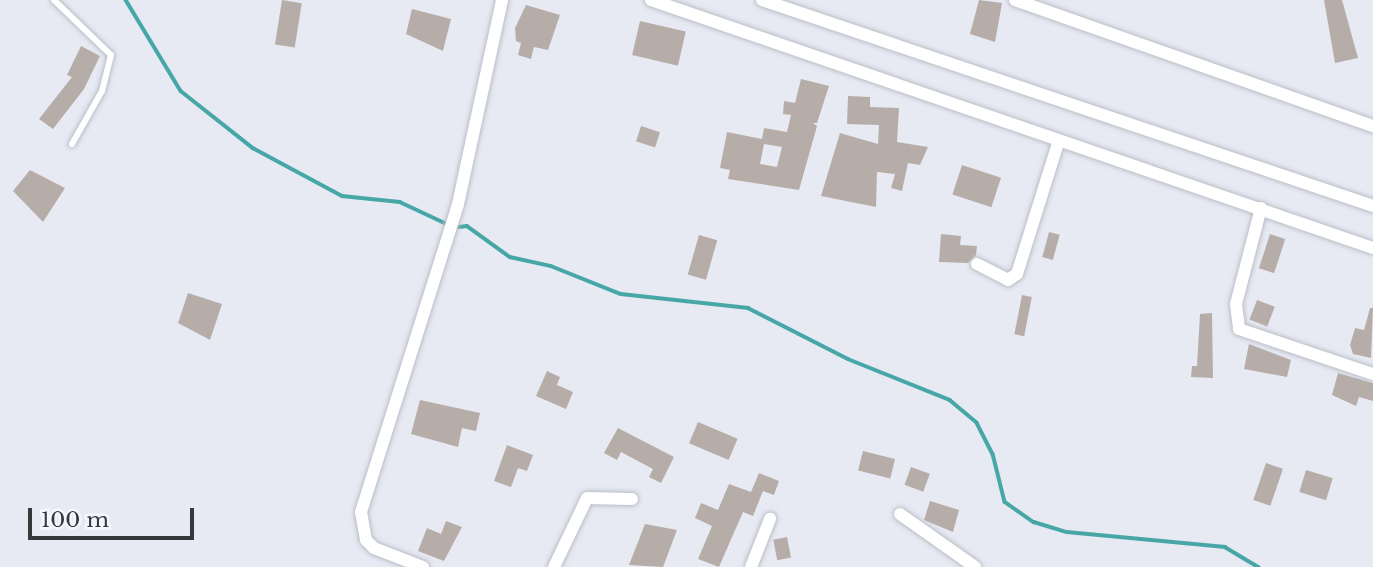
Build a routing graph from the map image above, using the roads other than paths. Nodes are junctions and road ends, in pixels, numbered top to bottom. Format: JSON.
{"nodes":[{"id":1,"x":54,"y":0,"type":"edge"},
{"id":2,"x":502,"y":0,"type":"edge"},
{"id":3,"x":650,"y":0,"type":"edge"},
{"id":4,"x":762,"y":0,"type":"edge"},
{"id":5,"x":1015,"y":0,"type":"edge"},
{"id":6,"x":1373,"y":126,"type":"edge"},
{"id":7,"x":1059,"y":140,"type":"junction"},
{"id":8,"x":72,"y":144,"type":"dead end"},
{"id":9,"x":1373,"y":206,"type":"edge"},
{"id":10,"x":1261,"y":208,"type":"junction"},
{"id":11,"x":1373,"y":248,"type":"edge"},
{"id":12,"x":977,"y":264,"type":"dead end"},
{"id":13,"x":1373,"y":374,"type":"edge"},
{"id":14,"x":632,"y":499,"type":"dead end"},
{"id":15,"x":900,"y":514,"type":"dead end"},
{"id":16,"x":770,"y":519,"type":"dead end"},
{"id":17,"x":423,"y":567,"type":"edge"},
{"id":18,"x":554,"y":567,"type":"edge"},
{"id":19,"x":751,"y":567,"type":"edge"},
{"id":20,"x":975,"y":567,"type":"edge"}],
"edges":[{"from":1,"to":8,"type":"lane"},
{"from":2,"to":17,"type":"street"},
{"from":3,"to":7,"type":"street"},
{"from":4,"to":9,"type":"street"},
{"from":5,"to":6,"type":"street"},
{"from":7,"to":10,"type":"street"},
{"from":7,"to":12,"type":"street"},
{"from":10,"to":11,"type":"street"},
{"from":10,"to":13,"type":"street"},
{"from":14,"to":18,"type":"street"},
{"from":15,"to":20,"type":"street"},
{"from":16,"to":19,"type":"street"}]}
